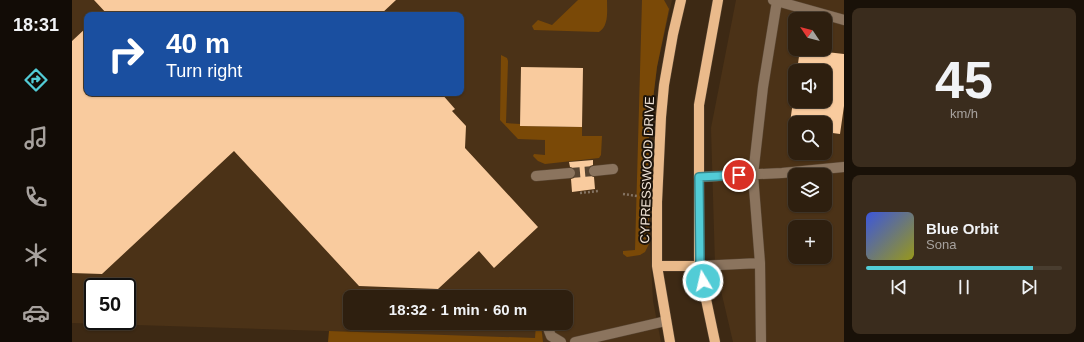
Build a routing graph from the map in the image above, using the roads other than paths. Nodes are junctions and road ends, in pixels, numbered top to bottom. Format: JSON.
{"nodes":[{"id":1,"x":681,"y":0,"type":"edge"},
{"id":2,"x":718,"y":0,"type":"edge"},
{"id":3,"x":775,"y":1,"type":"edge"},
{"id":4,"x":844,"y":20,"type":"edge"},
{"id":5,"x":844,"y":167,"type":"edge"},
{"id":6,"x":613,"y":169,"type":"dead end"},
{"id":7,"x":594,"y":170,"type":"tunnel mouth"},
{"id":8,"x":570,"y":173,"type":"tunnel mouth"},
{"id":9,"x":752,"y":175,"type":"junction"},
{"id":10,"x":536,"y":176,"type":"dead end"},
{"id":11,"x":699,"y":177,"type":"junction"},
{"id":12,"x":760,"y":263,"type":"junction"},
{"id":13,"x":657,"y":266,"type":"junction"},
{"id":14,"x":700,"y":266,"type":"junction"},
{"id":15,"x":666,"y":321,"type":"junction"},
{"id":16,"x":549,"y":330,"type":"edge"},
{"id":17,"x":561,"y":342,"type":"edge"},
{"id":18,"x":575,"y":342,"type":"edge"},
{"id":19,"x":670,"y":342,"type":"edge"},
{"id":20,"x":715,"y":342,"type":"edge"},
{"id":21,"x":761,"y":342,"type":"edge"}],
"edges":[{"from":1,"to":13,"type":"main road","name":"CYPRESSWOOD DRIVE"},
{"from":2,"to":11,"type":"main road"},
{"from":3,"to":4,"type":"lane"},
{"from":3,"to":9,"type":"lane"},
{"from":5,"to":9,"type":"lane"},
{"from":6,"to":7,"type":"lane"},
{"from":8,"to":10,"type":"lane"},
{"from":9,"to":11,"type":"lane"},
{"from":9,"to":12,"type":"lane"},
{"from":11,"to":14,"type":"main road"},
{"from":12,"to":14,"type":"lane"},
{"from":12,"to":21,"type":"lane"},
{"from":13,"to":14,"type":"main road"},
{"from":13,"to":15,"type":"main road","name":"CYPRESSWOOD DRIVE"},
{"from":14,"to":20,"type":"main road"},
{"from":15,"to":18,"type":"lane"},
{"from":15,"to":19,"type":"main road","name":"CYPRESSWOOD DRIVE"},
{"from":16,"to":17,"type":"lane"}]}
